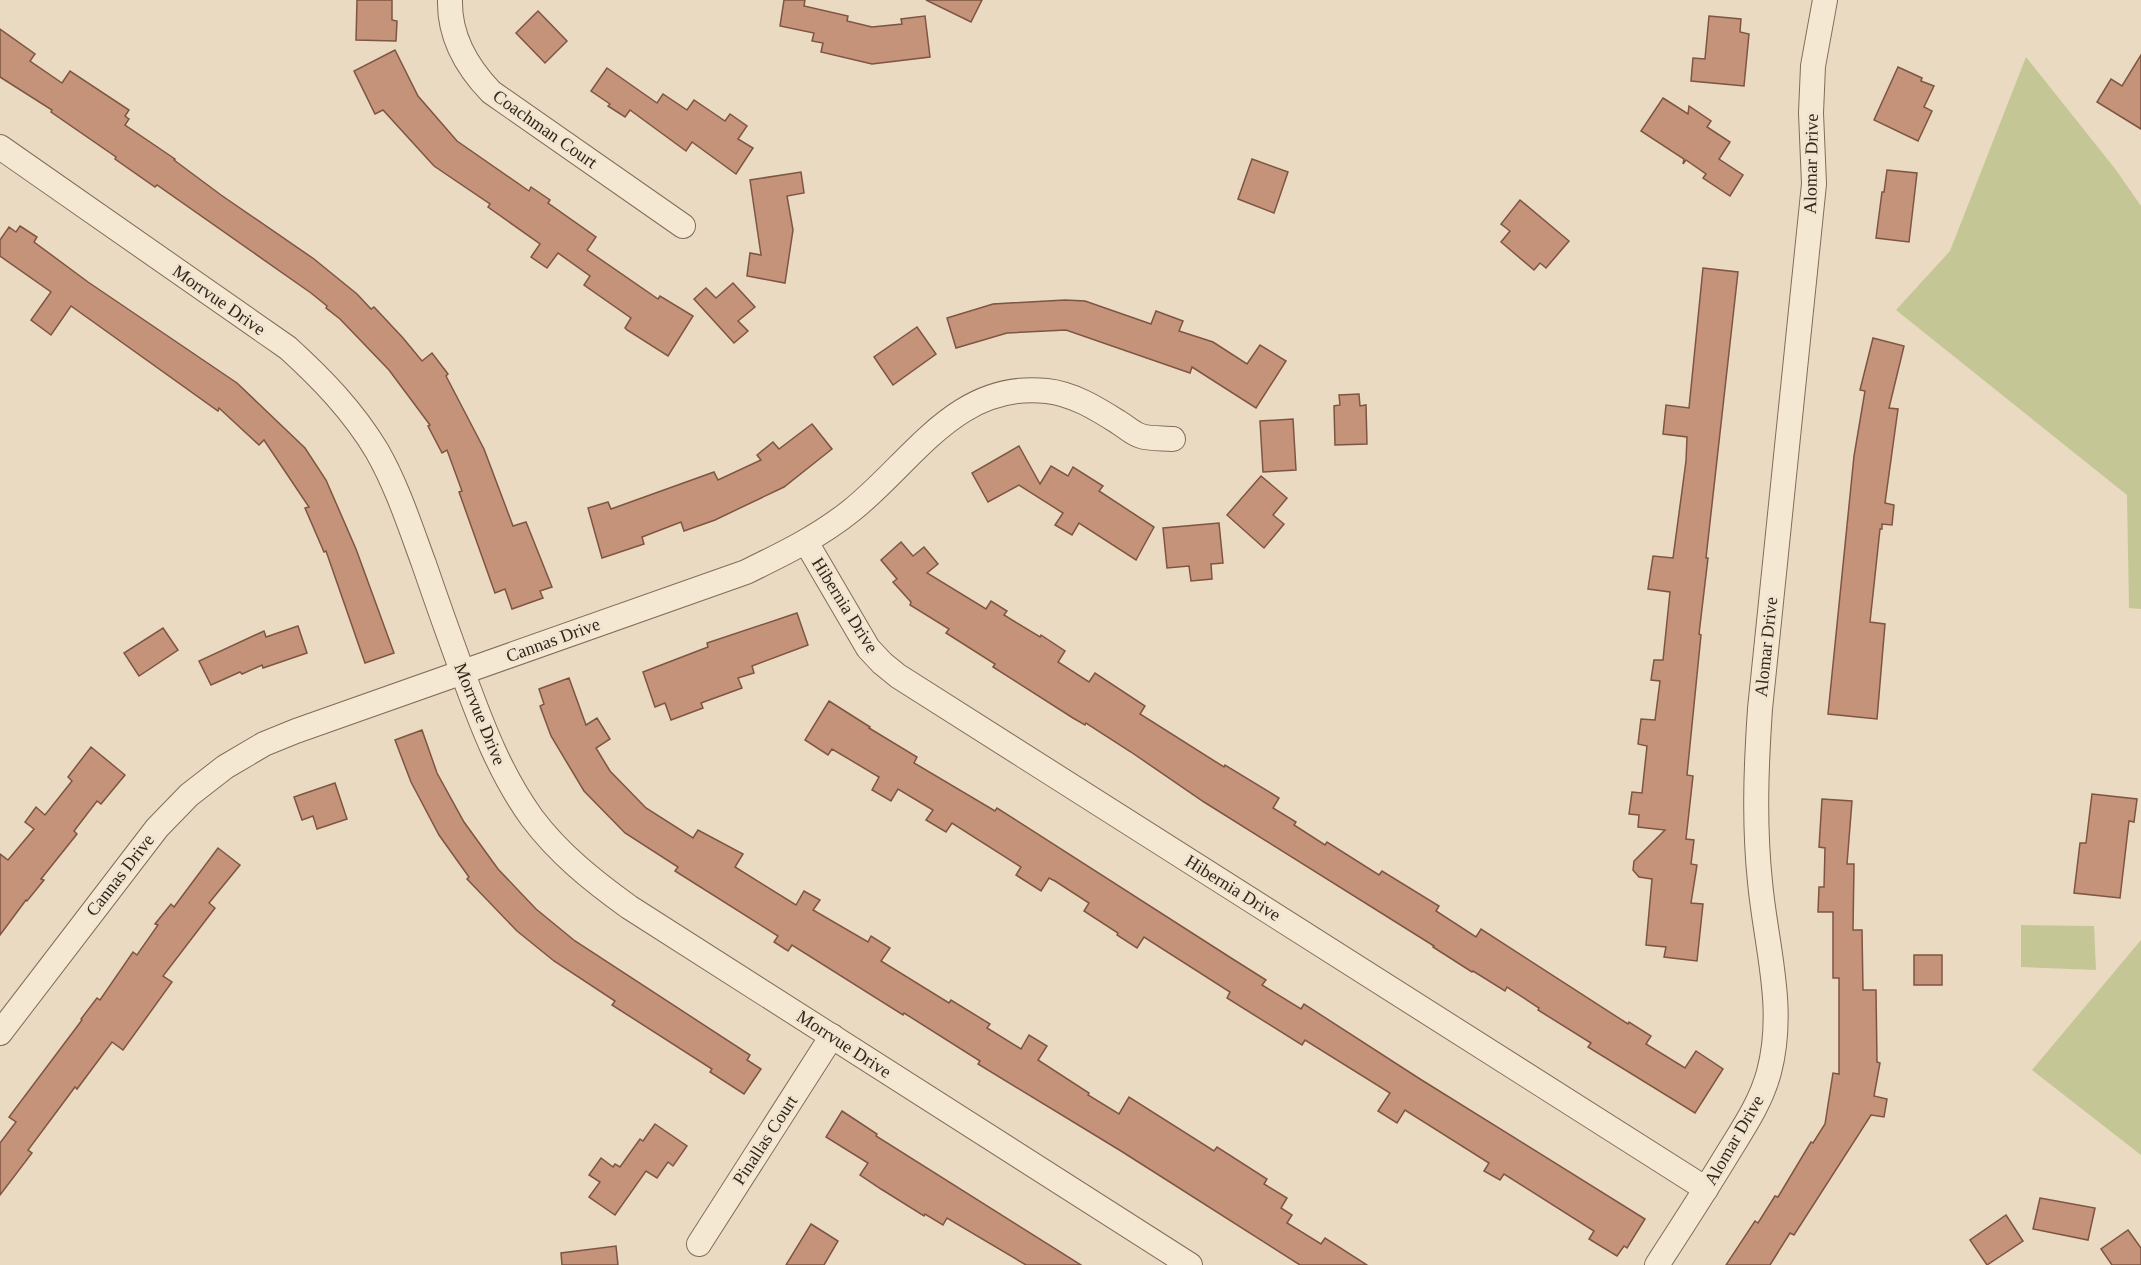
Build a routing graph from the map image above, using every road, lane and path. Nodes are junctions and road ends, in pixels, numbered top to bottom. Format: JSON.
{"nodes":[{"id":1,"x":450,"y":0,"type":"edge"},
{"id":2,"x":1825,"y":0,"type":"edge"},
{"id":3,"x":0,"y":147,"type":"edge"},
{"id":4,"x":683,"y":226,"type":"dead end"},
{"id":5,"x":1173,"y":440,"type":"dead end"},
{"id":6,"x":806,"y":542,"type":"junction"},
{"id":7,"x":462,"y":672,"type":"junction"},
{"id":8,"x":0,"y":1033,"type":"edge"},
{"id":9,"x":832,"y":1036,"type":"junction"},
{"id":10,"x":1706,"y":1189,"type":"junction"},
{"id":11,"x":699,"y":1244,"type":"dead end"},
{"id":12,"x":1190,"y":1265,"type":"edge"},
{"id":13,"x":1657,"y":1265,"type":"edge"}],
"edges":[{"from":1,"to":4,"type":"street","name":"Coachman Court"},
{"from":2,"to":10,"type":"street","name":"Alomar Drive"},
{"from":3,"to":7,"type":"street","name":"Morrvue Drive"},
{"from":5,"to":6,"type":"street","name":"Cannas Drive"},
{"from":6,"to":7,"type":"street","name":"Cannas Drive"},
{"from":6,"to":10,"type":"street","name":"Hibernia Drive"},
{"from":7,"to":8,"type":"street","name":"Cannas Drive"},
{"from":7,"to":9,"type":"street","name":"Morrvue Drive"},
{"from":9,"to":11,"type":"street","name":"Pinallas Court"},
{"from":9,"to":12,"type":"street","name":"Morrvue Drive"},
{"from":10,"to":13,"type":"street","name":"Alomar Drive"}]}
